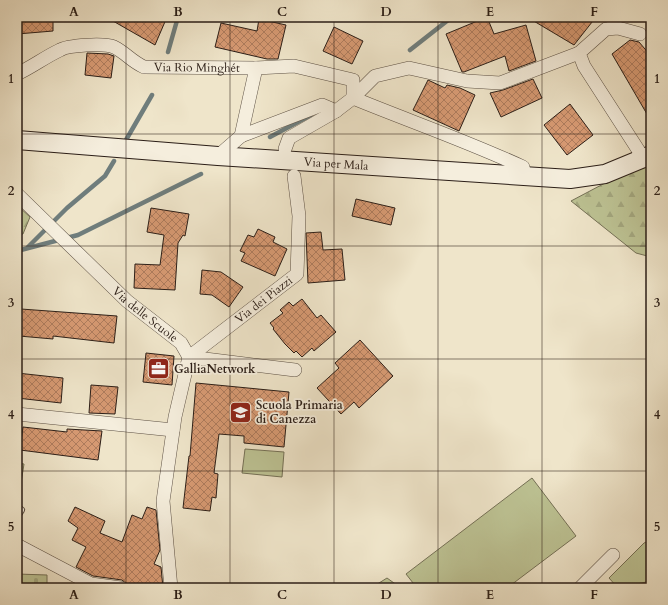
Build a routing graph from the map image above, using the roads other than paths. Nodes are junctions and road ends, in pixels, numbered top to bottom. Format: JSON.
{"nodes":[{"id":1,"x":605,"y":17,"type":"edge"},
{"id":2,"x":618,"y":28,"type":"junction"},
{"id":3,"x":640,"y":34,"type":"dead end"},
{"id":4,"x":579,"y":53,"type":"junction"},
{"id":5,"x":256,"y":68,"type":"junction"},
{"id":6,"x":17,"y":74,"type":"edge"},
{"id":7,"x":353,"y":98,"type":"junction"},
{"id":8,"x":336,"y":111,"type":"junction"},
{"id":9,"x":241,"y":136,"type":"junction"},
{"id":10,"x":17,"y":140,"type":"edge"},
{"id":11,"x":285,"y":149,"type":"dead end"},
{"id":12,"x":218,"y":156,"type":"junction"},
{"id":13,"x":647,"y":157,"type":"edge"},
{"id":14,"x":294,"y":176,"type":"dead end"},
{"id":15,"x":525,"y":176,"type":"junction"},
{"id":16,"x":17,"y":194,"type":"edge"},
{"id":17,"x":189,"y":356,"type":"junction"},
{"id":18,"x":295,"y":370,"type":"dead end"},
{"id":19,"x":17,"y":414,"type":"edge"},
{"id":20,"x":173,"y":430,"type":"junction"},
{"id":21,"x":17,"y":508,"type":"edge"},
{"id":22,"x":17,"y":516,"type":"edge"},
{"id":23,"x":17,"y":545,"type":"edge"},
{"id":24,"x":613,"y":555,"type":"dead end"},
{"id":25,"x":91,"y":586,"type":"edge"},
{"id":26,"x":121,"y":588,"type":"edge"},
{"id":27,"x":171,"y":588,"type":"edge"},
{"id":28,"x":580,"y":588,"type":"edge"}],
"edges":[{"from":1,"to":2,"type":"lane"},
{"from":2,"to":3,"type":"street"},
{"from":2,"to":4,"type":"street"},
{"from":4,"to":7,"type":"street"},
{"from":4,"to":13,"type":"street"},
{"from":5,"to":6,"type":"street","name":"Via Rio Minghét"},
{"from":5,"to":7,"type":"street","name":"Via Rio Minghét"},
{"from":5,"to":9,"type":"street"},
{"from":7,"to":8,"type":"street"},
{"from":7,"to":15,"type":"street"},
{"from":8,"to":9,"type":"street"},
{"from":8,"to":11,"type":"street"},
{"from":9,"to":12,"type":"street"},
{"from":10,"to":12,"type":"main road","name":"Via per Mala"},
{"from":12,"to":15,"type":"main road","name":"Via per Mala"},
{"from":13,"to":15,"type":"main road","name":"Via per Mala"},
{"from":14,"to":17,"type":"street","name":"Via dei Piazzi"},
{"from":16,"to":17,"type":"street","name":"Via delle Scuole"},
{"from":17,"to":18,"type":"street"},
{"from":17,"to":20,"type":"street"},
{"from":19,"to":20,"type":"street"},
{"from":20,"to":27,"type":"street"},
{"from":21,"to":22,"type":"lane"},
{"from":23,"to":25,"type":"street"},
{"from":24,"to":28,"type":"street"},
{"from":25,"to":26,"type":"street"}]}
